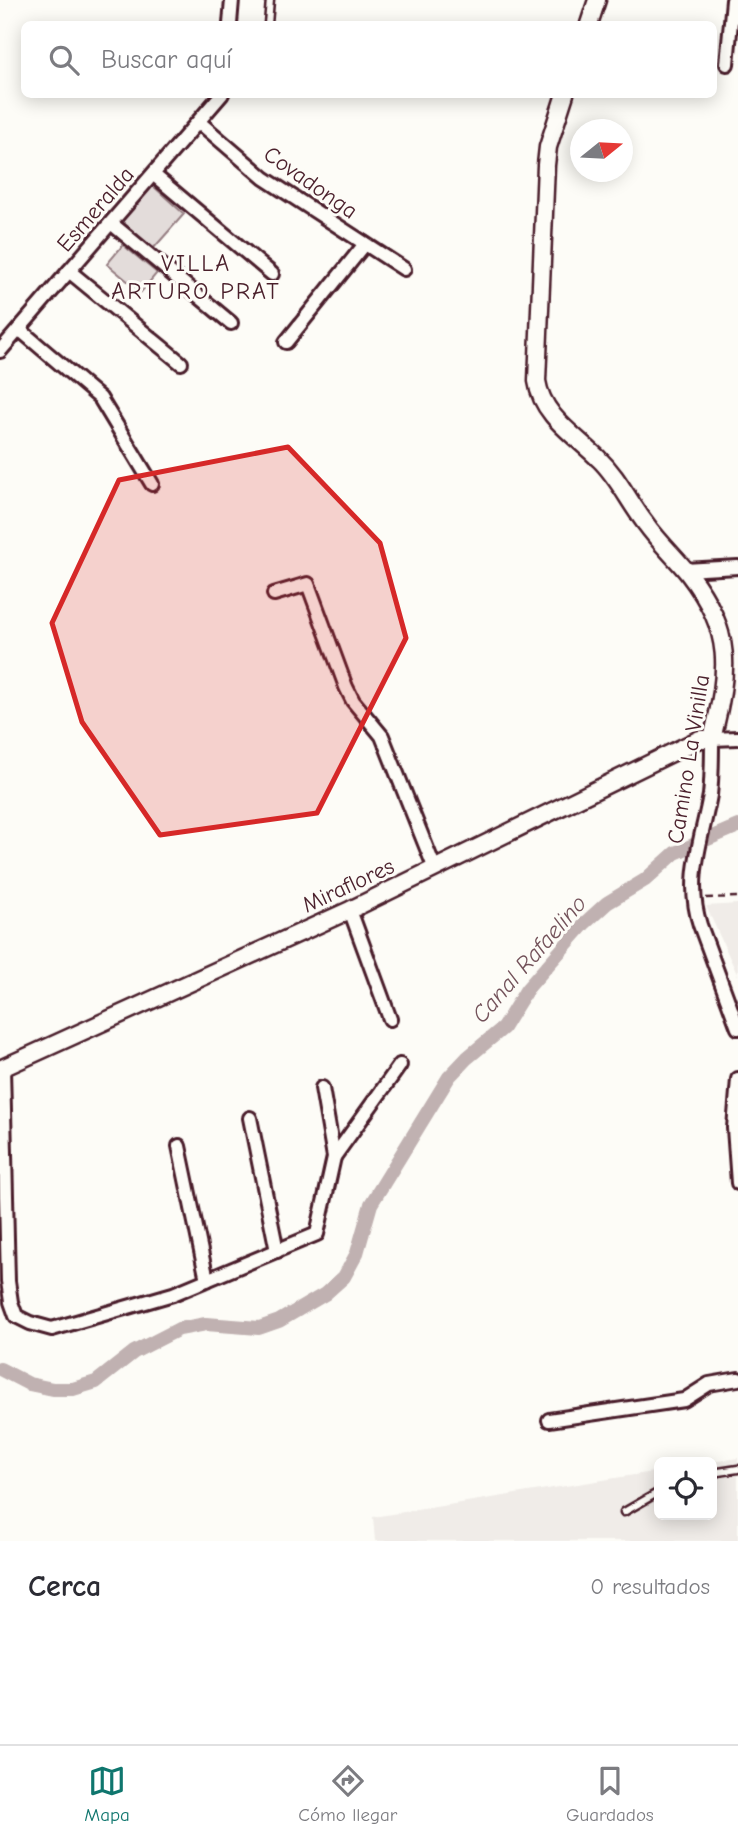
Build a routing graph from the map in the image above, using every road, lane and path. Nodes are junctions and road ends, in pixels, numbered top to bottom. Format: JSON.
{"nodes":[{"id":1,"x":232,"y":0,"type":"edge"},
{"id":2,"x":270,"y":0,"type":"edge"},
{"id":3,"x":597,"y":0,"type":"edge"},
{"id":4,"x":733,"y":0,"type":"edge"},
{"id":5,"x":230,"y":21,"type":"edge"},
{"id":6,"x":268,"y":21,"type":"edge"},
{"id":7,"x":590,"y":21,"type":"edge"},
{"id":8,"x":727,"y":64,"type":"dead end"},
{"id":9,"x":219,"y":98,"type":"edge"},
{"id":10,"x":564,"y":98,"type":"edge"},
{"id":11,"x":199,"y":122,"type":"junction"},
{"id":12,"x":154,"y":174,"type":"junction"},
{"id":13,"x":111,"y":223,"type":"junction"},
{"id":14,"x":365,"y":244,"type":"junction"},
{"id":15,"x":404,"y":269,"type":"dead end"},
{"id":16,"x":69,"y":271,"type":"junction"},
{"id":17,"x":272,"y":274,"type":"dead end"},
{"id":18,"x":231,"y":323,"type":"dead end"},
{"id":19,"x":19,"y":329,"type":"junction"},
{"id":20,"x":286,"y":342,"type":"dead end"},
{"id":21,"x":0,"y":351,"type":"edge"},
{"id":22,"x":181,"y":363,"type":"dead end"},
{"id":23,"x":152,"y":484,"type":"dead end"},
{"id":24,"x":738,"y":567,"type":"edge"},
{"id":25,"x":685,"y":570,"type":"junction"},
{"id":26,"x":274,"y":594,"type":"dead end"},
{"id":27,"x":738,"y":738,"type":"edge"},
{"id":28,"x":712,"y":739,"type":"junction"},
{"id":29,"x":435,"y":869,"type":"junction"},
{"id":30,"x":738,"y":897,"type":"edge"},
{"id":31,"x":694,"y":899,"type":"junction"},
{"id":32,"x":351,"y":910,"type":"junction"},
{"id":33,"x":390,"y":1019,"type":"dead end"},
{"id":34,"x":738,"y":1028,"type":"edge"},
{"id":35,"x":400,"y":1065,"type":"dead end"},
{"id":36,"x":2,"y":1068,"type":"edge"},
{"id":37,"x":738,"y":1079,"type":"edge"},
{"id":38,"x":322,"y":1088,"type":"dead end"},
{"id":39,"x":250,"y":1118,"type":"dead end"},
{"id":40,"x":179,"y":1146,"type":"dead end"},
{"id":41,"x":334,"y":1157,"type":"junction"},
{"id":42,"x":738,"y":1183,"type":"edge"},
{"id":43,"x":277,"y":1251,"type":"junction"},
{"id":44,"x":206,"y":1280,"type":"junction"},
{"id":45,"x":738,"y":1379,"type":"edge"},
{"id":46,"x":549,"y":1420,"type":"dead end"},
{"id":47,"x":738,"y":1469,"type":"edge"},
{"id":48,"x":717,"y":1473,"type":"edge"},
{"id":49,"x":654,"y":1495,"type":"edge"},
{"id":50,"x":624,"y":1512,"type":"dead end"}],
"edges":[{"from":1,"to":5,"type":"street"},
{"from":2,"to":6,"type":"lane"},
{"from":3,"to":7,"type":"street"},
{"from":4,"to":8,"type":"street"},
{"from":9,"to":11,"type":"street","name":"Esmeralda"},
{"from":10,"to":25,"type":"street","name":"Camino La Vinilla"},
{"from":11,"to":12,"type":"street","name":"Esmeralda"},
{"from":11,"to":14,"type":"street","name":"Covadonga"},
{"from":12,"to":13,"type":"street","name":"Esmeralda"},
{"from":12,"to":17,"type":"street"},
{"from":13,"to":16,"type":"street","name":"Esmeralda"},
{"from":13,"to":18,"type":"street"},
{"from":14,"to":15,"type":"street","name":"Covadonga"},
{"from":14,"to":20,"type":"street"},
{"from":16,"to":19,"type":"street","name":"Esmeralda"},
{"from":16,"to":22,"type":"street"},
{"from":19,"to":21,"type":"street","name":"Esmeralda"},
{"from":19,"to":23,"type":"street"},
{"from":24,"to":25,"type":"street"},
{"from":25,"to":28,"type":"street","name":"Camino La Vinilla"},
{"from":26,"to":29,"type":"street"},
{"from":27,"to":28,"type":"street"},
{"from":28,"to":29,"type":"street","name":"Miraflores"},
{"from":28,"to":31,"type":"street","name":"Camino La Vinilla"},
{"from":29,"to":32,"type":"street","name":"Miraflores"},
{"from":30,"to":31,"type":"path"},
{"from":31,"to":34,"type":"street","name":"Camino La Vinilla"},
{"from":32,"to":33,"type":"street"},
{"from":32,"to":36,"type":"street","name":"Miraflores"},
{"from":35,"to":41,"type":"street"},
{"from":36,"to":44,"type":"street"},
{"from":37,"to":42,"type":"street"},
{"from":38,"to":41,"type":"street"},
{"from":39,"to":43,"type":"street"},
{"from":40,"to":44,"type":"street"},
{"from":41,"to":43,"type":"street"},
{"from":43,"to":44,"type":"street"},
{"from":45,"to":46,"type":"street"},
{"from":47,"to":48,"type":"lane"},
{"from":49,"to":50,"type":"lane"}]}
